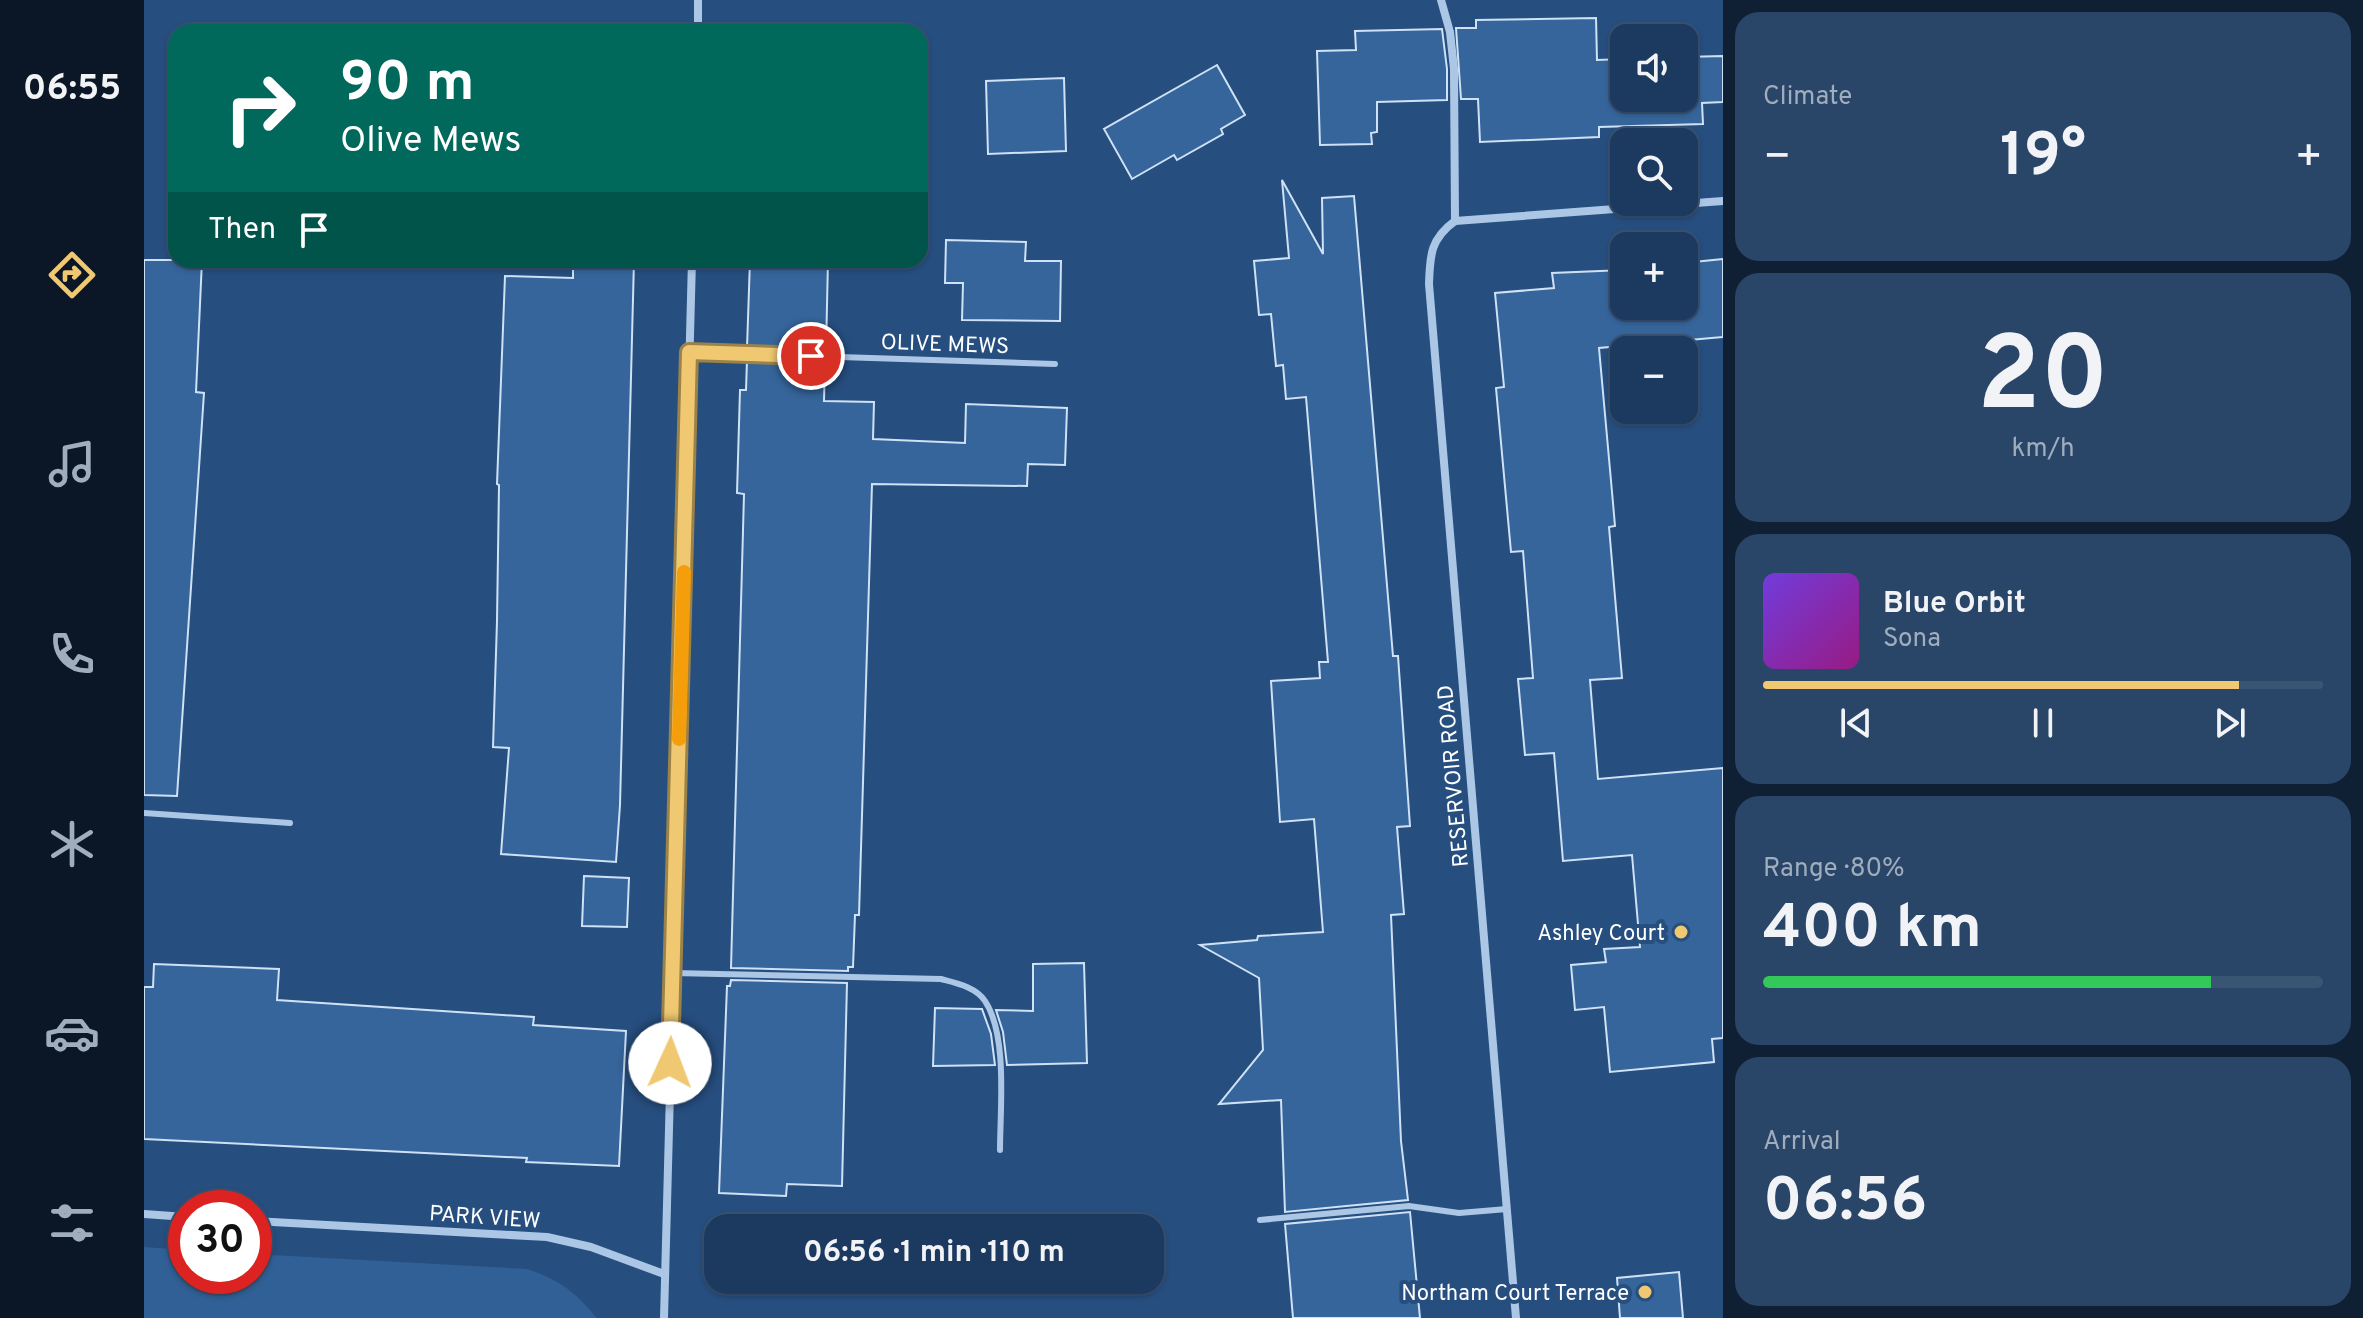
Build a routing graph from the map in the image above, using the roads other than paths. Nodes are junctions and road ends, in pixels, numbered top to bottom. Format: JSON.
{"nodes":[{"id":1,"x":698,"y":0,"type":"edge"},
{"id":2,"x":1441,"y":0,"type":"edge"},
{"id":3,"x":698,"y":24,"type":"edge"},
{"id":4,"x":1723,"y":201,"type":"edge"},
{"id":5,"x":1455,"y":221,"type":"junction"},
{"id":6,"x":692,"y":268,"type":"edge"},
{"id":7,"x":689,"y":352,"type":"junction"},
{"id":8,"x":1055,"y":364,"type":"dead end"},
{"id":9,"x":144,"y":813,"type":"edge"},
{"id":10,"x":290,"y":823,"type":"dead end"},
{"id":11,"x":673,"y":973,"type":"junction"},
{"id":12,"x":1000,"y":1150,"type":"dead end"},
{"id":13,"x":1507,"y":1209,"type":"junction"},
{"id":14,"x":144,"y":1214,"type":"edge"},
{"id":15,"x":168,"y":1216,"type":"edge"},
{"id":16,"x":1260,"y":1220,"type":"dead end"},
{"id":17,"x":272,"y":1222,"type":"edge"},
{"id":18,"x":664,"y":1274,"type":"junction"},
{"id":19,"x":664,"y":1318,"type":"edge"},
{"id":20,"x":1516,"y":1318,"type":"edge"}],
"edges":[{"from":1,"to":3,"type":"street"},
{"from":2,"to":5,"type":"street"},
{"from":4,"to":5,"type":"street"},
{"from":5,"to":13,"type":"street","name":"RESERVOIR ROAD"},
{"from":6,"to":7,"type":"street"},
{"from":7,"to":8,"type":"lane","name":"OLIVE MEWS"},
{"from":7,"to":11,"type":"street"},
{"from":9,"to":10,"type":"lane"},
{"from":11,"to":12,"type":"lane"},
{"from":11,"to":18,"type":"street"},
{"from":13,"to":16,"type":"lane"},
{"from":13,"to":20,"type":"street","name":"RESERVOIR ROAD"},
{"from":14,"to":15,"type":"street"},
{"from":17,"to":18,"type":"street","name":"PARK VIEW"},
{"from":18,"to":19,"type":"street"}]}
